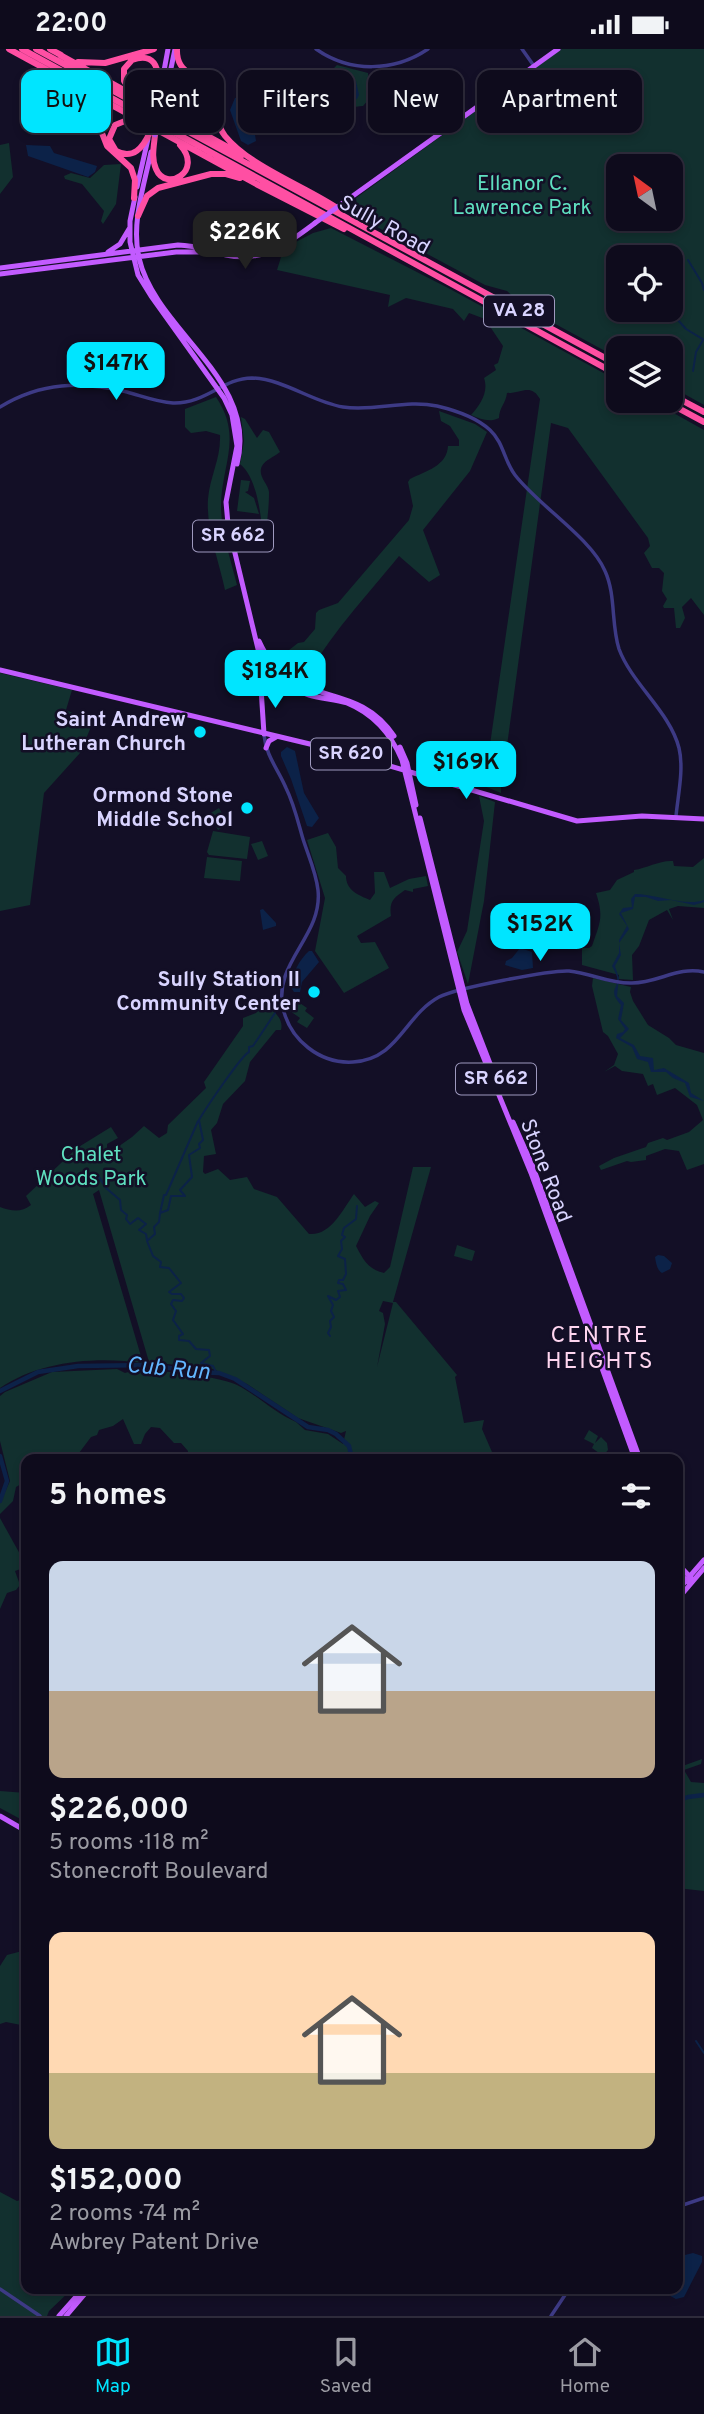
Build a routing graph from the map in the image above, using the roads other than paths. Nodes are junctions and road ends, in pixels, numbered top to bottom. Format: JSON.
{"nodes":[{"id":1,"x":9,"y":49,"type":"edge"},
{"id":2,"x":22,"y":49,"type":"edge"},
{"id":3,"x":36,"y":49,"type":"edge"},
{"id":4,"x":50,"y":49,"type":"edge"},
{"id":5,"x":154,"y":49,"type":"edge"},
{"id":6,"x":173,"y":49,"type":"edge"},
{"id":7,"x":316,"y":49,"type":"edge"},
{"id":8,"x":428,"y":49,"type":"edge"},
{"id":9,"x":522,"y":49,"type":"edge"},
{"id":10,"x":558,"y":49,"type":"edge"},
{"id":11,"x":60,"y":55,"type":"junction"},
{"id":12,"x":534,"y":66,"type":"junction"},
{"id":13,"x":46,"y":70,"type":"edge"},
{"id":14,"x":126,"y":70,"type":"edge"},
{"id":15,"x":157,"y":70,"type":"edge"},
{"id":16,"x":168,"y":70,"type":"edge"},
{"id":17,"x":170,"y":70,"type":"edge"},
{"id":18,"x":125,"y":90,"type":"edge"},
{"id":19,"x":160,"y":105,"type":"joint"},
{"id":20,"x":151,"y":131,"type":"joint"},
{"id":21,"x":101,"y":133,"type":"edge"},
{"id":22,"x":150,"y":133,"type":"edge"},
{"id":23,"x":151,"y":133,"type":"edge"},
{"id":24,"x":151,"y":133,"type":"edge"},
{"id":25,"x":159,"y":133,"type":"edge"},
{"id":26,"x":208,"y":133,"type":"edge"},
{"id":27,"x":167,"y":135,"type":"junction"},
{"id":28,"x":266,"y":167,"type":"junction"},
{"id":29,"x":258,"y":185,"type":"junction"},
{"id":30,"x":134,"y":198,"type":"junction"},
{"id":31,"x":138,"y":216,"type":"junction"},
{"id":32,"x":130,"y":226,"type":"junction"},
{"id":33,"x":136,"y":239,"type":"junction"},
{"id":34,"x":388,"y":241,"type":"junction"},
{"id":35,"x":153,"y":252,"type":"junction"},
{"id":36,"x":135,"y":254,"type":"junction"},
{"id":37,"x":97,"y":255,"type":"junction"},
{"id":38,"x":400,"y":255,"type":"junction"},
{"id":39,"x":0,"y":268,"type":"edge"},
{"id":40,"x":0,"y":274,"type":"edge"},
{"id":41,"x":149,"y":285,"type":"junction"},
{"id":42,"x":606,"y":359,"type":"edge"},
{"id":43,"x":606,"y":368,"type":"edge"},
{"id":44,"x":221,"y":388,"type":"junction"},
{"id":45,"x":683,"y":401,"type":"edge"},
{"id":46,"x":0,"y":407,"type":"edge"},
{"id":47,"x":683,"y":411,"type":"edge"},
{"id":48,"x":704,"y":412,"type":"edge"},
{"id":49,"x":704,"y":422,"type":"edge"},
{"id":50,"x":261,"y":657,"type":"junction"},
{"id":51,"x":270,"y":665,"type":"junction"},
{"id":52,"x":0,"y":670,"type":"edge"},
{"id":53,"x":276,"y":675,"type":"junction"},
{"id":54,"x":263,"y":680,"type":"junction"},
{"id":55,"x":264,"y":734,"type":"junction"},
{"id":56,"x":276,"y":737,"type":"junction"},
{"id":57,"x":266,"y":748,"type":"junction"},
{"id":58,"x":406,"y":770,"type":"junction"},
{"id":59,"x":425,"y":775,"type":"junction"},
{"id":60,"x":412,"y":787,"type":"junction"},
{"id":61,"x":676,"y":816,"type":"junction"},
{"id":62,"x":704,"y":819,"type":"edge"},
{"id":63,"x":704,"y":972,"type":"edge"},
{"id":64,"x":461,"y":990,"type":"junction"},
{"id":65,"x":636,"y":1454,"type":"edge"},
{"id":66,"x":704,"y":1560,"type":"edge"},
{"id":67,"x":703,"y":1570,"type":"edge"},
{"id":68,"x":683,"y":1571,"type":"edge"},
{"id":69,"x":683,"y":1575,"type":"edge"},
{"id":70,"x":690,"y":1580,"type":"junction"},
{"id":71,"x":683,"y":1586,"type":"edge"},
{"id":72,"x":683,"y":1591,"type":"edge"},
{"id":73,"x":0,"y":1816,"type":"edge"},
{"id":74,"x":21,"y":1828,"type":"edge"},
{"id":75,"x":704,"y":2198,"type":"edge"},
{"id":76,"x":683,"y":2205,"type":"edge"},
{"id":77,"x":0,"y":2289,"type":"edge"},
{"id":78,"x":79,"y":2294,"type":"edge"},
{"id":79,"x":85,"y":2294,"type":"edge"},
{"id":80,"x":566,"y":2294,"type":"edge"},
{"id":81,"x":40,"y":2316,"type":"edge"},
{"id":82,"x":59,"y":2316,"type":"edge"},
{"id":83,"x":65,"y":2316,"type":"edge"},
{"id":84,"x":551,"y":2316,"type":"edge"}],
"edges":[{"from":1,"to":13,"type":"highway"},
{"from":2,"to":38,"type":"highway","name":"Sully Road","number":"VA 28"},
{"from":3,"to":34,"type":"highway","name":"Sully Road","number":"VA 28"},
{"from":4,"to":11,"type":"highway"},
{"from":5,"to":11,"type":"highway"},
{"from":6,"to":16,"type":"main road","number":"SR 662"},
{"from":6,"to":17,"type":"main road","number":"SR 662"},
{"from":6,"to":28,"type":"highway"},
{"from":7,"to":8,"type":"street"},
{"from":9,"to":12,"type":"street"},
{"from":10,"to":12,"type":"main road"},
{"from":11,"to":18,"type":"highway"},
{"from":12,"to":35,"type":"main road","bridge":true},
{"from":14,"to":15,"type":"highway"},
{"from":19,"to":19,"type":"highway"},
{"from":20,"to":20,"type":"highway"},
{"from":21,"to":30,"type":"highway"},
{"from":22,"to":30,"type":"main road","number":"SR 662"},
{"from":23,"to":27,"type":"highway"},
{"from":24,"to":31,"type":"main road","number":"SR 662"},
{"from":25,"to":27,"type":"highway"},
{"from":26,"to":28,"type":"highway"},
{"from":27,"to":29,"type":"highway"},
{"from":28,"to":34,"type":"highway"},
{"from":29,"to":31,"type":"highway"},
{"from":29,"to":38,"type":"highway"},
{"from":30,"to":32,"type":"main road","number":"SR 662"},
{"from":31,"to":33,"type":"main road","number":"SR 662"},
{"from":32,"to":36,"type":"main road","number":"SR 662"},
{"from":32,"to":37,"type":"main road"},
{"from":33,"to":35,"type":"main road"},
{"from":33,"to":36,"type":"main road","number":"SR 662"},
{"from":34,"to":42,"type":"highway","name":"Sully Road","number":"VA 28"},
{"from":35,"to":36,"type":"main road"},
{"from":35,"to":41,"type":"main road"},
{"from":36,"to":37,"type":"main road"},
{"from":36,"to":40,"type":"main road"},
{"from":36,"to":41,"type":"main road","number":"SR 662"},
{"from":36,"to":44,"type":"main road","number":"SR 662"},
{"from":37,"to":39,"type":"main road"},
{"from":38,"to":43,"type":"highway","name":"Sully Road","number":"VA 28"},
{"from":41,"to":44,"type":"main road","number":"SR 662"},
{"from":44,"to":46,"type":"street"},
{"from":44,"to":50,"type":"main road","number":"SR 662"},
{"from":44,"to":51,"type":"main road","number":"SR 662"},
{"from":44,"to":61,"type":"street"},
{"from":45,"to":48,"type":"highway"},
{"from":47,"to":49,"type":"highway"},
{"from":50,"to":51,"type":"main road","number":"SR 662"},
{"from":50,"to":54,"type":"main road"},
{"from":51,"to":53,"type":"main road","number":"SR 662"},
{"from":51,"to":54,"type":"main road"},
{"from":51,"to":58,"type":"main road","number":"SR 662"},
{"from":52,"to":55,"type":"main road","number":"SR 620"},
{"from":53,"to":54,"type":"main road"},
{"from":53,"to":58,"type":"main road","number":"SR 662"},
{"from":54,"to":55,"type":"main road"},
{"from":55,"to":56,"type":"main road","number":"SR 620"},
{"from":55,"to":57,"type":"street"},
{"from":56,"to":57,"type":"main road"},
{"from":56,"to":58,"type":"main road","number":"SR 620"},
{"from":57,"to":64,"type":"street"},
{"from":58,"to":59,"type":"main road","number":"SR 620"},
{"from":58,"to":60,"type":"main road","name":"Stone Road","number":"SR 662"},
{"from":58,"to":64,"type":"main road","name":"Stone Road","number":"SR 662"},
{"from":59,"to":60,"type":"main road"},
{"from":59,"to":61,"type":"main road","number":"SR 620"},
{"from":60,"to":64,"type":"main road","name":"Stone Road","number":"SR 662"},
{"from":61,"to":62,"type":"main road","number":"SR 620"},
{"from":63,"to":64,"type":"street"},
{"from":64,"to":65,"type":"main road","name":"Stone Road","number":"SR 662"},
{"from":66,"to":70,"type":"main road"},
{"from":67,"to":70,"type":"main road"},
{"from":68,"to":70,"type":"main road"},
{"from":69,"to":70,"type":"main road"},
{"from":70,"to":71,"type":"main road"},
{"from":70,"to":72,"type":"main road"},
{"from":73,"to":74,"type":"main road"},
{"from":75,"to":76,"type":"street"},
{"from":77,"to":81,"type":"street"},
{"from":78,"to":82,"type":"main road"},
{"from":79,"to":83,"type":"main road"},
{"from":80,"to":84,"type":"street"}]}
